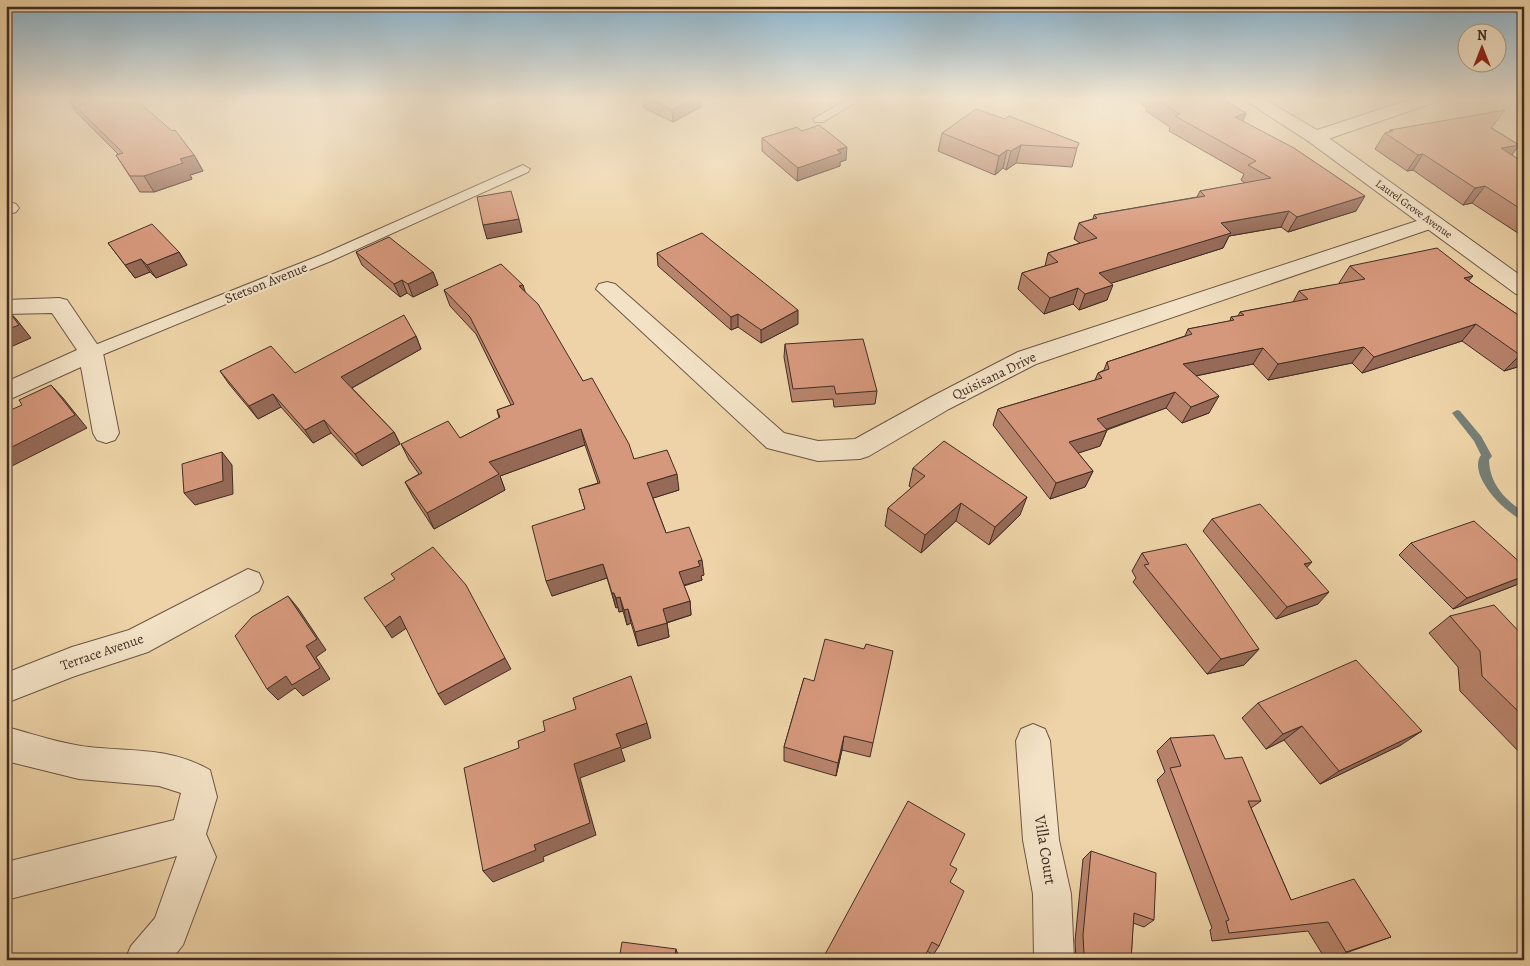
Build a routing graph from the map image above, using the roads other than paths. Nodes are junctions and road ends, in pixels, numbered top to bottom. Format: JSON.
{"nodes":[{"id":1,"x":1325,"y":144,"type":"edge"},
{"id":2,"x":523,"y":169,"type":"dead end"},
{"id":3,"x":1432,"y":222,"type":"junction"},
{"id":4,"x":1524,"y":289,"type":"edge"},
{"id":5,"x":608,"y":290,"type":"dead end"},
{"id":6,"x":6,"y":307,"type":"edge"},
{"id":7,"x":91,"y":353,"type":"junction"},
{"id":8,"x":6,"y":392,"type":"edge"},
{"id":9,"x":106,"y":433,"type":"dead end"},
{"id":10,"x":248,"y":582,"type":"dead end"},
{"id":11,"x":6,"y":688,"type":"edge"},
{"id":12,"x":1033,"y":741,"type":"dead end"},
{"id":13,"x":6,"y":744,"type":"edge"},
{"id":14,"x":187,"y":835,"type":"junction"},
{"id":15,"x":6,"y":882,"type":"edge"},
{"id":16,"x":145,"y":960,"type":"edge"},
{"id":17,"x":1054,"y":960,"type":"edge"}],
"edges":[{"from":1,"to":3,"type":"street","name":"Laurel Grove Avenue"},
{"from":2,"to":7,"type":"lane","name":"Stetson Avenue"},
{"from":3,"to":4,"type":"street","name":"Laurel Grove Avenue"},
{"from":3,"to":5,"type":"street","name":"Quisisana Drive"},
{"from":6,"to":7,"type":"street"},
{"from":7,"to":8,"type":"street","name":"Stetson Avenue"},
{"from":7,"to":9,"type":"street"},
{"from":10,"to":11,"type":"street","name":"Terrace Avenue"},
{"from":12,"to":17,"type":"street","name":"Villa Court"},
{"from":13,"to":14,"type":"street"},
{"from":14,"to":15,"type":"street"},
{"from":14,"to":16,"type":"street"}]}
